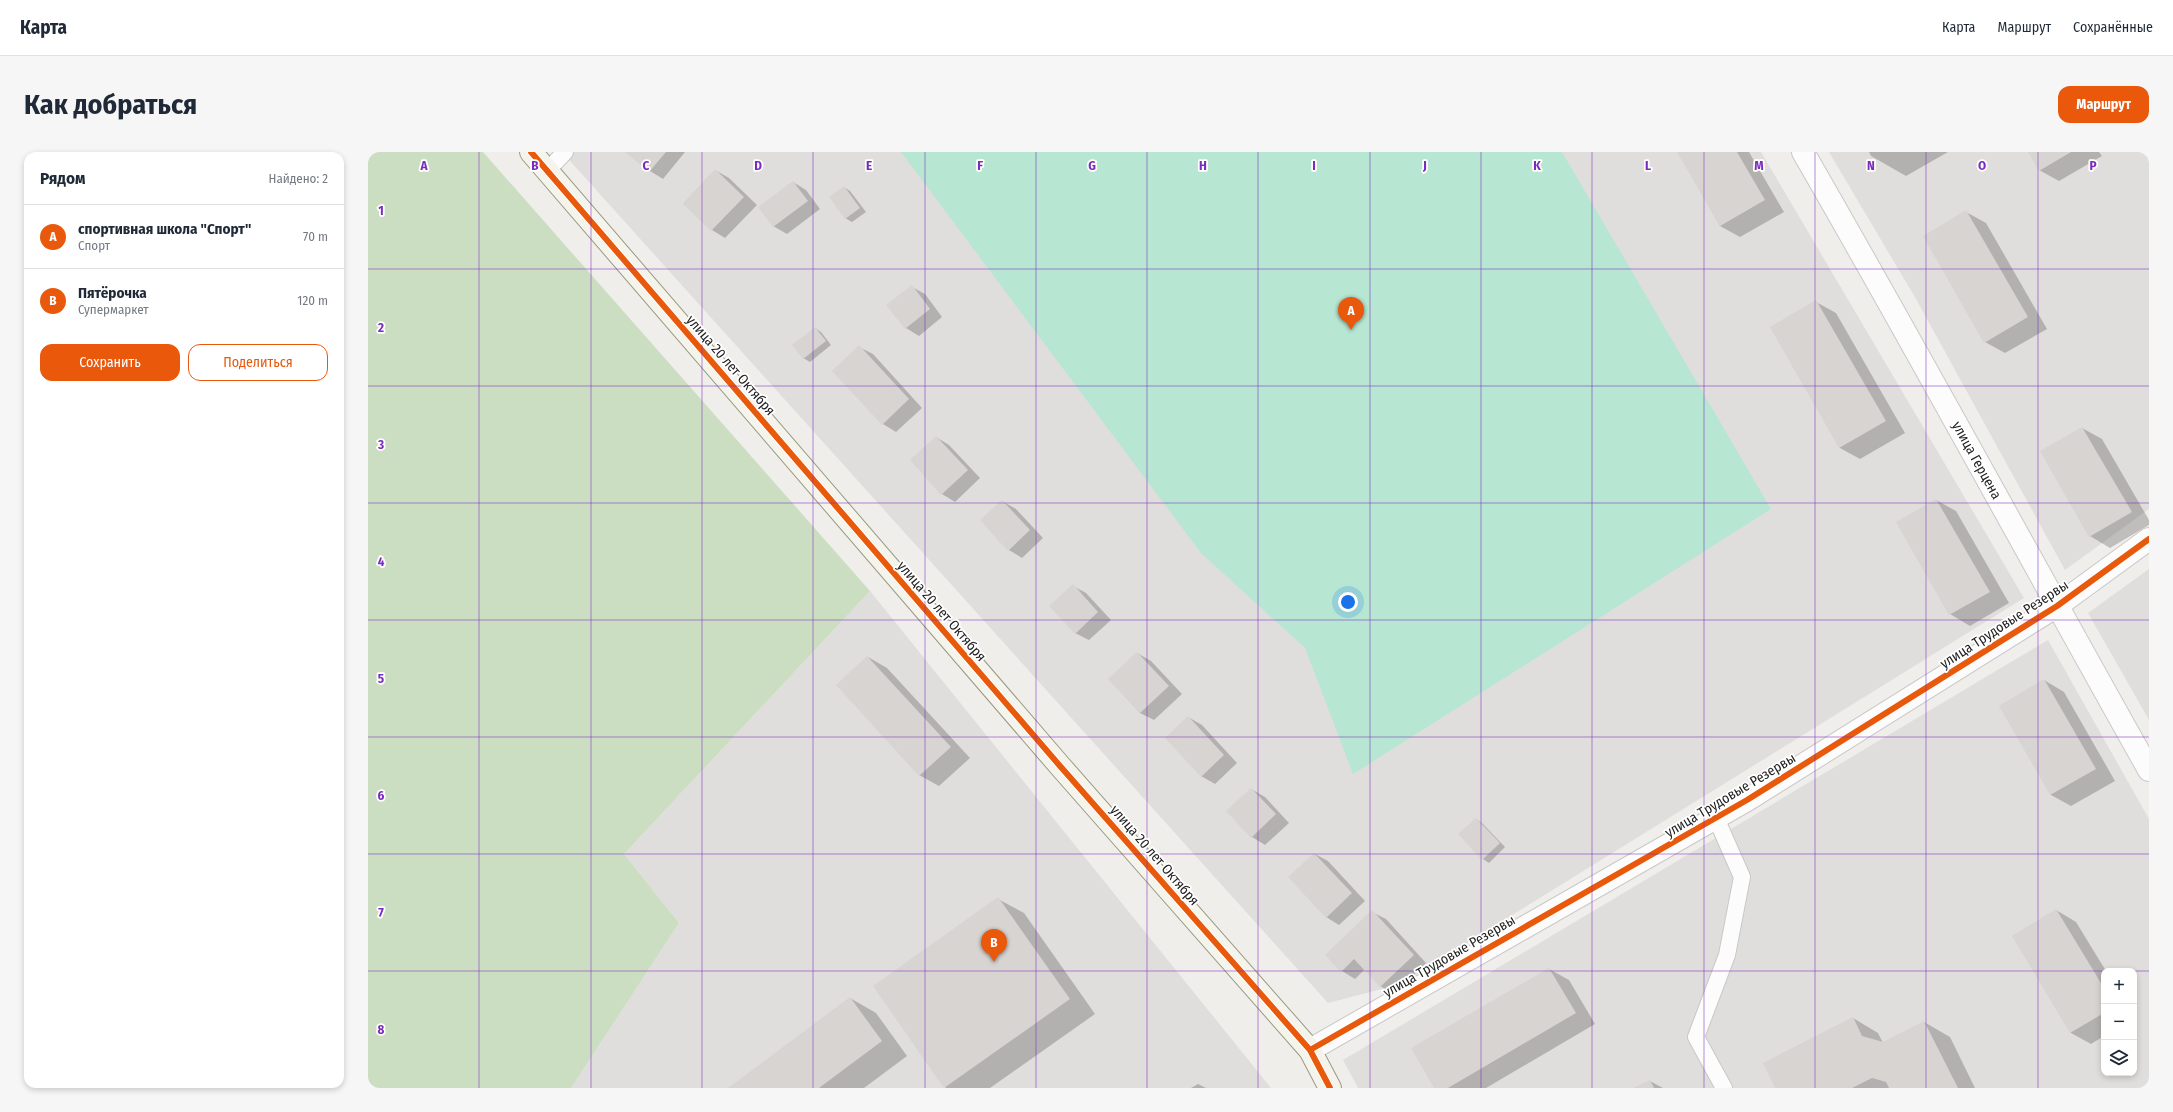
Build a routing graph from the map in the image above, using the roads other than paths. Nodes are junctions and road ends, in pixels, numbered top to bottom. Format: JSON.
{"nodes":[{"id":1,"x":531,"y":152,"type":"edge"},
{"id":2,"x":565,"y":152,"type":"edge"},
{"id":3,"x":1803,"y":152,"type":"edge"},
{"id":4,"x":547,"y":171,"type":"junction"},
{"id":5,"x":2149,"y":539,"type":"edge"},
{"id":6,"x":2057,"y":606,"type":"junction"},
{"id":7,"x":2149,"y":770,"type":"edge"},
{"id":8,"x":1716,"y":818,"type":"junction"},
{"id":9,"x":1310,"y":1050,"type":"junction"},
{"id":10,"x":1330,"y":1088,"type":"edge"},
{"id":11,"x":1724,"y":1088,"type":"edge"}],
"edges":[{"from":1,"to":4,"type":"street","name":"улица 20 лет Октября"},
{"from":2,"to":4,"type":"lane"},
{"from":3,"to":6,"type":"street","name":"улица Герцена"},
{"from":4,"to":9,"type":"street","name":"улица 20 лет Октября"},
{"from":5,"to":6,"type":"street","name":"улица Трудовые Резервы"},
{"from":6,"to":7,"type":"street","name":"улица Герцена"},
{"from":6,"to":8,"type":"street","name":"улица Трудовые Резервы"},
{"from":8,"to":9,"type":"street","name":"улица Трудовые Резервы"},
{"from":8,"to":11,"type":"lane"},
{"from":9,"to":10,"type":"street","name":"улица 20 лет Октября"}]}
